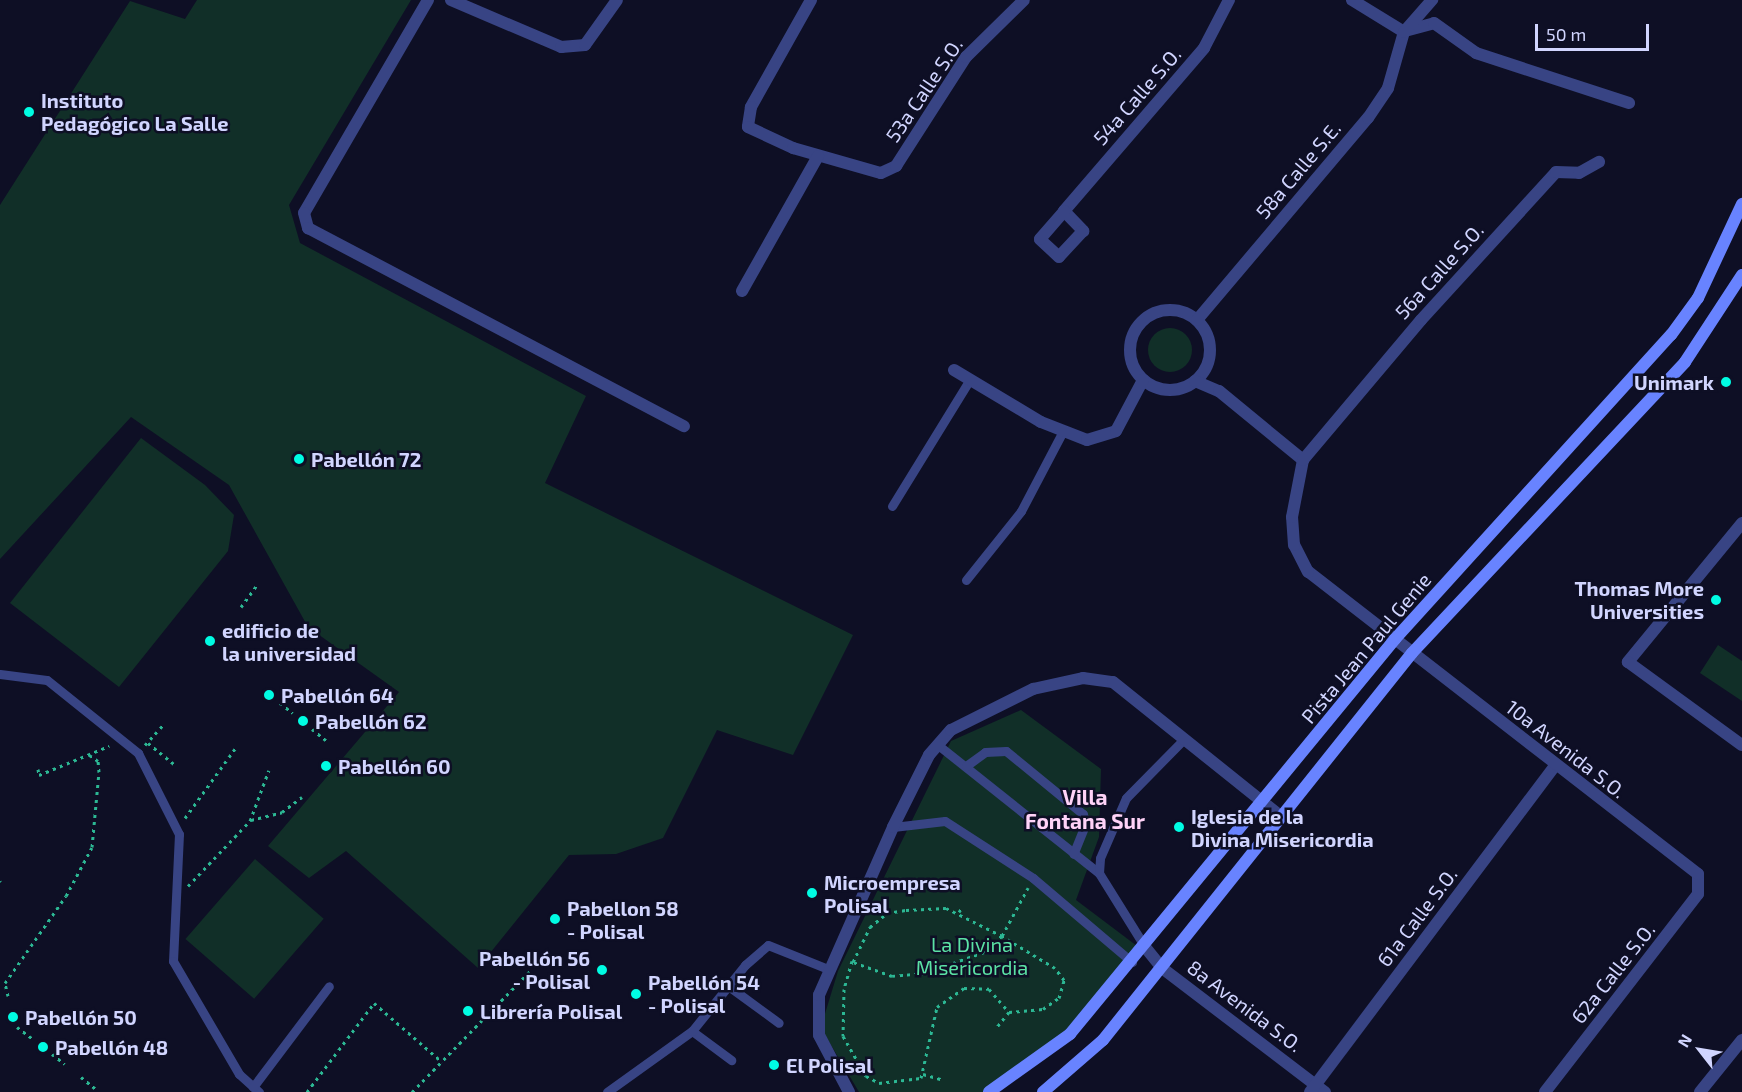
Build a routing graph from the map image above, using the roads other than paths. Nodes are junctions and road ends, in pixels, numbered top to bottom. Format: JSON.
{"nodes":[{"id":1,"x":428,"y":0,"type":"edge"},
{"id":2,"x":452,"y":0,"type":"edge"},
{"id":3,"x":617,"y":0,"type":"edge"},
{"id":4,"x":811,"y":0,"type":"edge"},
{"id":5,"x":1024,"y":0,"type":"edge"},
{"id":6,"x":1229,"y":0,"type":"edge"},
{"id":7,"x":1353,"y":0,"type":"edge"},
{"id":8,"x":1432,"y":0,"type":"edge"},
{"id":9,"x":1404,"y":32,"type":"junction"},
{"id":10,"x":1629,"y":104,"type":"dead end"},
{"id":11,"x":818,"y":156,"type":"junction"},
{"id":12,"x":1599,"y":162,"type":"dead end"},
{"id":13,"x":1742,"y":204,"type":"edge"},
{"id":14,"x":1064,"y":211,"type":"dead end"},
{"id":15,"x":1739,"y":220,"type":"edge"},
{"id":16,"x":1742,"y":275,"type":"edge"},
{"id":17,"x":742,"y":291,"type":"dead end"},
{"id":18,"x":1197,"y":320,"type":"junction"},
{"id":19,"x":954,"y":370,"type":"dead end"},
{"id":20,"x":970,"y":379,"type":"junction"},
{"id":21,"x":1143,"y":380,"type":"junction"},
{"id":22,"x":1195,"y":381,"type":"junction"},
{"id":23,"x":684,"y":426,"type":"dead end"},
{"id":24,"x":1062,"y":433,"type":"junction"},
{"id":25,"x":1303,"y":460,"type":"junction"},
{"id":26,"x":892,"y":506,"type":"dead end"},
{"id":27,"x":1742,"y":523,"type":"edge"},
{"id":28,"x":966,"y":580,"type":"dead end"},
{"id":29,"x":1395,"y":639,"type":"junction"},
{"id":30,"x":1412,"y":653,"type":"junction"},
{"id":31,"x":0,"y":674,"type":"edge"},
{"id":32,"x":1184,"y":739,"type":"junction"},
{"id":33,"x":938,"y":745,"type":"junction"},
{"id":34,"x":1742,"y":745,"type":"edge"},
{"id":35,"x":966,"y":766,"type":"junction"},
{"id":36,"x":1555,"y":766,"type":"junction"},
{"id":37,"x":1263,"y":802,"type":"junction"},
{"id":38,"x":1280,"y":816,"type":"junction"},
{"id":39,"x":893,"y":827,"type":"junction"},
{"id":40,"x":1073,"y":854,"type":"junction"},
{"id":41,"x":1099,"y":873,"type":"junction"},
{"id":42,"x":1698,"y":874,"type":"joint"},
{"id":43,"x":1145,"y":947,"type":"junction"},
{"id":44,"x":1132,"y":962,"type":"junction"},
{"id":45,"x":1162,"y":968,"type":"junction"},
{"id":46,"x":828,"y":969,"type":"junction"},
{"id":47,"x":727,"y":985,"type":"junction"},
{"id":48,"x":329,"y":986,"type":"dead end"},
{"id":49,"x":779,"y":1023,"type":"dead end"},
{"id":50,"x":692,"y":1031,"type":"junction"},
{"id":51,"x":1742,"y":1040,"type":"edge"},
{"id":52,"x":731,"y":1060,"type":"dead end"},
{"id":53,"x":256,"y":1090,"type":"edge"},
{"id":54,"x":1317,"y":1090,"type":"edge"},
{"id":55,"x":607,"y":1092,"type":"edge"},
{"id":56,"x":849,"y":1092,"type":"edge"},
{"id":57,"x":989,"y":1092,"type":"edge"},
{"id":58,"x":1043,"y":1092,"type":"edge"},
{"id":59,"x":1545,"y":1092,"type":"edge"},
{"id":60,"x":1700,"y":1092,"type":"edge"}],
"edges":[{"from":1,"to":23,"type":"street"},
{"from":2,"to":3,"type":"street"},
{"from":4,"to":11,"type":"street"},
{"from":5,"to":11,"type":"street","name":"53a Calle S.O."},
{"from":6,"to":14,"type":"street","name":"54a Calle S.O."},
{"from":7,"to":9,"type":"street"},
{"from":8,"to":9,"type":"street"},
{"from":9,"to":10,"type":"street"},
{"from":9,"to":18,"type":"street","name":"58a Calle S.E."},
{"from":11,"to":17,"type":"street"},
{"from":12,"to":25,"type":"street","name":"56a Calle S.O."},
{"from":13,"to":15,"type":"main road","name":"Pista Jean Paul Genie"},
{"from":15,"to":29,"type":"main road","name":"Pista Jean Paul Genie"},
{"from":16,"to":30,"type":"main road","name":"Pista Jean Paul Genie"},
{"from":18,"to":21,"type":"street"},
{"from":18,"to":22,"type":"street"},
{"from":19,"to":20,"type":"street"},
{"from":20,"to":24,"type":"street"},
{"from":20,"to":26,"type":"lane"},
{"from":21,"to":22,"type":"street"},
{"from":21,"to":24,"type":"street"},
{"from":22,"to":25,"type":"street"},
{"from":24,"to":28,"type":"lane"},
{"from":25,"to":29,"type":"street","name":"10a Avenida S.O."},
{"from":27,"to":34,"type":"street"},
{"from":29,"to":30,"type":"street","name":"10a Avenida S.O."},
{"from":29,"to":37,"type":"main road","name":"Pista Jean Paul Genie"},
{"from":30,"to":36,"type":"street","name":"10a Avenida S.O."},
{"from":30,"to":38,"type":"main road","name":"Pista Jean Paul Genie"},
{"from":31,"to":53,"type":"lane"},
{"from":32,"to":33,"type":"street"},
{"from":32,"to":37,"type":"street"},
{"from":32,"to":41,"type":"lane"},
{"from":33,"to":35,"type":"lane"},
{"from":33,"to":39,"type":"street"},
{"from":35,"to":40,"type":"lane"},
{"from":35,"to":40,"type":"lane"},
{"from":36,"to":42,"type":"street","name":"10a Avenida S.O."},
{"from":36,"to":54,"type":"street","name":"61a Calle S.O."},
{"from":37,"to":38,"type":"street"},
{"from":37,"to":43,"type":"main road","name":"Pista Jean Paul Genie"},
{"from":38,"to":45,"type":"main road","name":"Pista Jean Paul Genie"},
{"from":39,"to":44,"type":"lane"},
{"from":39,"to":46,"type":"street"},
{"from":40,"to":41,"type":"lane"},
{"from":41,"to":43,"type":"lane"},
{"from":42,"to":59,"type":"street","name":"62a Calle S.O."},
{"from":43,"to":44,"type":"main road","name":"Pista Jean Paul Genie"},
{"from":43,"to":45,"type":"street","name":"8a Avenida S.O."},
{"from":44,"to":57,"type":"main road","name":"Pista Jean Paul Genie"},
{"from":45,"to":54,"type":"street","name":"8a Avenida S.O."},
{"from":45,"to":58,"type":"main road","name":"Pista Jean Paul Genie"},
{"from":46,"to":47,"type":"lane"},
{"from":46,"to":56,"type":"street"},
{"from":47,"to":49,"type":"lane"},
{"from":47,"to":50,"type":"lane"},
{"from":48,"to":53,"type":"lane"},
{"from":50,"to":52,"type":"lane"},
{"from":50,"to":55,"type":"lane"},
{"from":51,"to":60,"type":"street"}]}
